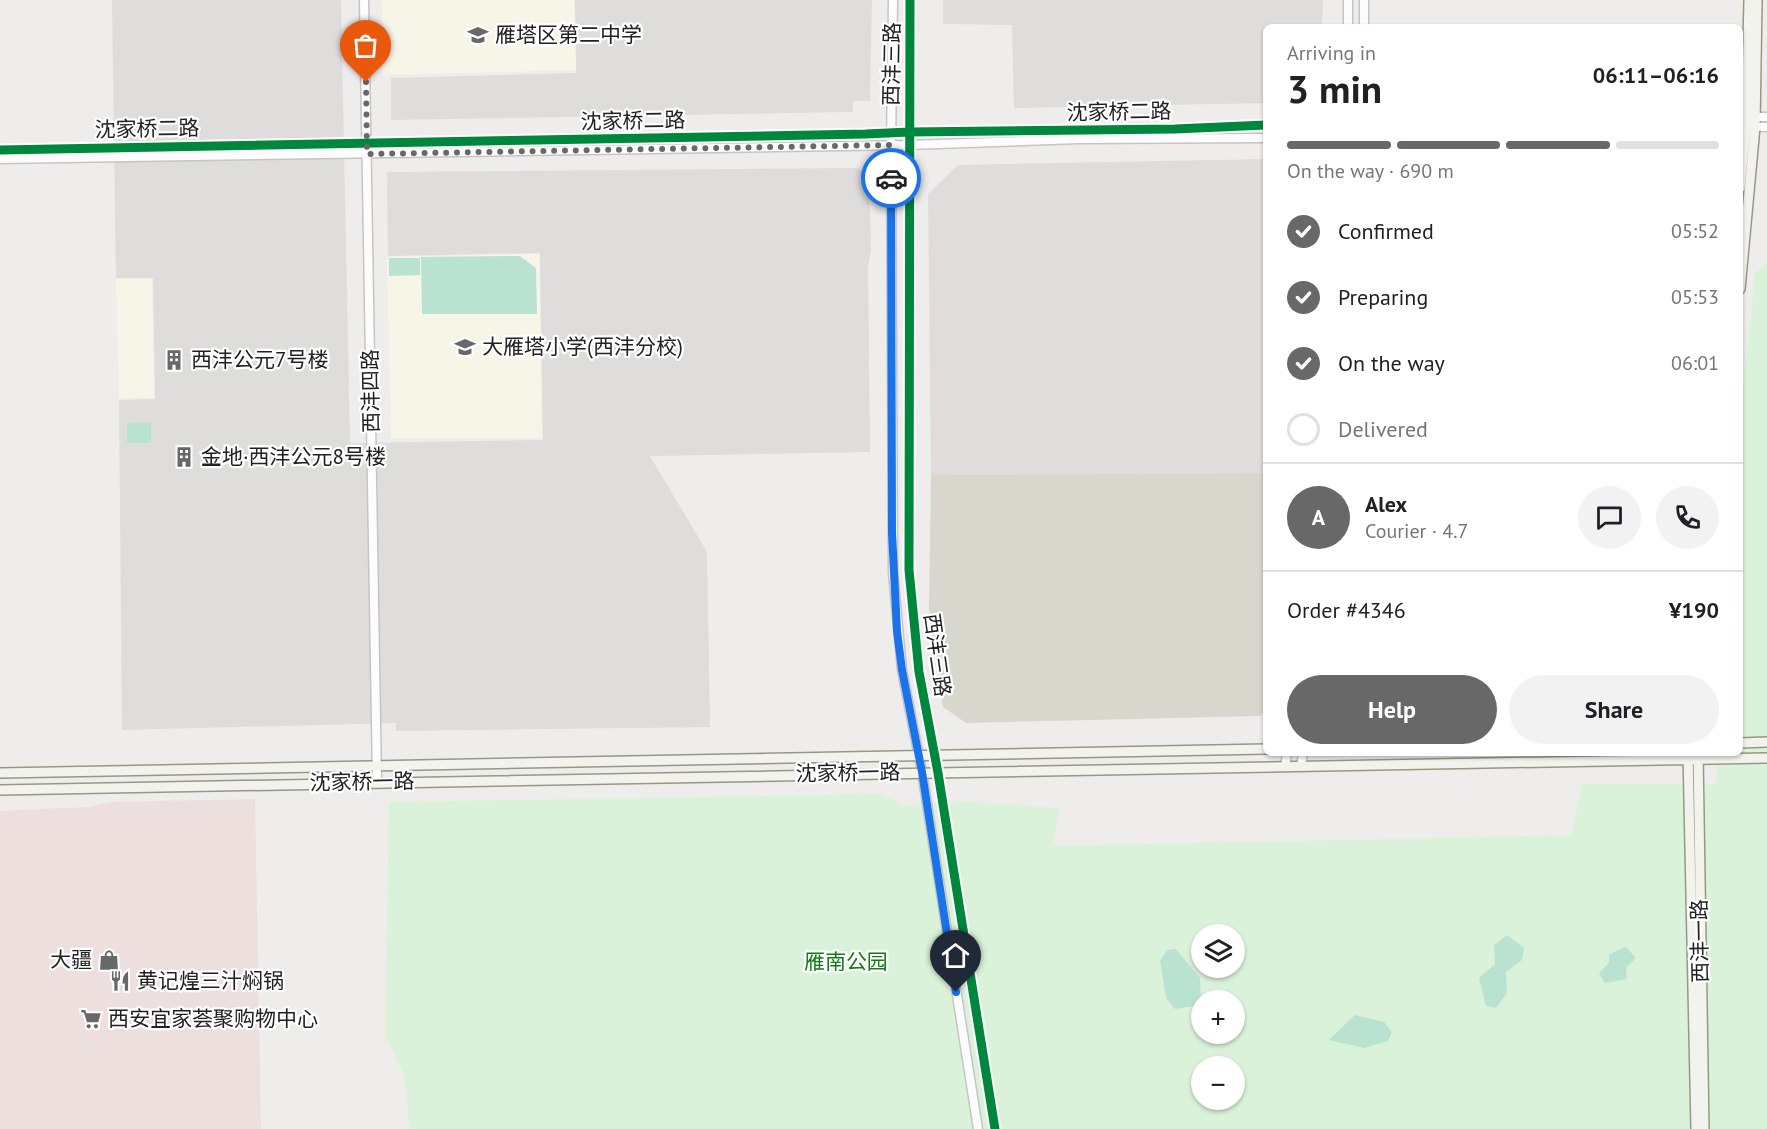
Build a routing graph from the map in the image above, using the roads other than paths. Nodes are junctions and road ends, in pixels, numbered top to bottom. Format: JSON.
{"nodes":[{"id":1,"x":364,"y":0,"type":"edge"},
{"id":2,"x":893,"y":0,"type":"edge"},
{"id":3,"x":910,"y":0,"type":"edge"},
{"id":4,"x":1348,"y":0,"type":"edge"},
{"id":5,"x":1364,"y":0,"type":"edge"},
{"id":6,"x":1749,"y":0,"type":"edge"},
{"id":7,"x":1757,"y":0,"type":"edge"},
{"id":8,"x":1348,"y":24,"type":"edge"},
{"id":9,"x":1364,"y":24,"type":"edge"},
{"id":10,"x":1767,"y":117,"type":"edge"},
{"id":11,"x":1747,"y":122,"type":"edge"},
{"id":12,"x":1263,"y":125,"type":"edge"},
{"id":13,"x":1767,"y":127,"type":"edge"},
{"id":14,"x":909,"y":132,"type":"junction"},
{"id":15,"x":892,"y":133,"type":"junction"},
{"id":16,"x":1263,"y":138,"type":"edge"},
{"id":17,"x":367,"y":144,"type":"junction"},
{"id":18,"x":891,"y":145,"type":"junction"},
{"id":19,"x":909,"y":145,"type":"junction"},
{"id":20,"x":0,"y":150,"type":"edge"},
{"id":21,"x":367,"y":154,"type":"junction"},
{"id":22,"x":0,"y":159,"type":"edge"},
{"id":23,"x":1743,"y":160,"type":"edge"},
{"id":24,"x":1743,"y":217,"type":"edge"},
{"id":25,"x":1767,"y":742,"type":"edge"},
{"id":26,"x":1743,"y":743,"type":"edge"},
{"id":27,"x":1263,"y":749,"type":"edge"},
{"id":28,"x":934,"y":754,"type":"junction"},
{"id":29,"x":919,"y":756,"type":"junction"},
{"id":30,"x":1287,"y":756,"type":"edge"},
{"id":31,"x":1303,"y":756,"type":"edge"},
{"id":32,"x":1693,"y":756,"type":"edge"},
{"id":33,"x":1767,"y":758,"type":"edge"},
{"id":34,"x":377,"y":765,"type":"junction"},
{"id":35,"x":1286,"y":766,"type":"junction"},
{"id":36,"x":1301,"y":766,"type":"junction"},
{"id":37,"x":922,"y":772,"type":"junction"},
{"id":38,"x":0,"y":773,"type":"edge"},
{"id":39,"x":938,"y":773,"type":"junction"},
{"id":40,"x":377,"y":782,"type":"junction"},
{"id":41,"x":0,"y":790,"type":"edge"},
{"id":42,"x":978,"y":1129,"type":"edge"},
{"id":43,"x":995,"y":1129,"type":"edge"},
{"id":44,"x":1696,"y":1129,"type":"edge"},
{"id":45,"x":1704,"y":1129,"type":"edge"}],
"edges":[{"from":1,"to":17,"type":"street","name":"西沣四路"},
{"from":2,"to":15,"type":"street","name":"西沣三路"},
{"from":3,"to":14,"type":"street","name":"西沣三路"},
{"from":4,"to":8,"type":"street"},
{"from":5,"to":9,"type":"street"},
{"from":6,"to":11,"type":"main road"},
{"from":7,"to":11,"type":"main road"},
{"from":10,"to":11,"type":"street"},
{"from":11,"to":13,"type":"street"},
{"from":11,"to":23,"type":"main road"},
{"from":11,"to":24,"type":"main road"},
{"from":12,"to":14,"type":"street","name":"沈家桥二路"},
{"from":14,"to":15,"type":"street","name":"沈家桥二路"},
{"from":14,"to":19,"type":"street","name":"西沣三路"},
{"from":15,"to":17,"type":"street","name":"沈家桥二路"},
{"from":15,"to":18,"type":"street","name":"西沣三路"},
{"from":16,"to":19,"type":"street","name":"沈家桥二路"},
{"from":17,"to":20,"type":"street","name":"沈家桥二路"},
{"from":17,"to":21,"type":"street","name":"西沣四路"},
{"from":18,"to":19,"type":"street","name":"沈家桥二路"},
{"from":18,"to":21,"type":"street","name":"沈家桥二路"},
{"from":18,"to":29,"type":"street","name":"西沣三路"},
{"from":19,"to":28,"type":"street","name":"西沣三路"},
{"from":21,"to":22,"type":"street","name":"沈家桥二路"},
{"from":21,"to":34,"type":"street","name":"西沣四路"},
{"from":25,"to":26,"type":"main road"},
{"from":27,"to":28,"type":"main road","name":"沈家桥一路"},
{"from":28,"to":29,"type":"main road","name":"沈家桥一路"},
{"from":28,"to":39,"type":"street","name":"西沣三路"},
{"from":29,"to":34,"type":"main road","name":"沈家桥一路"},
{"from":29,"to":37,"type":"street","name":"西沣三路"},
{"from":30,"to":35,"type":"street"},
{"from":31,"to":36,"type":"street"},
{"from":32,"to":33,"type":"main road","name":"沈家桥一路"},
{"from":32,"to":36,"type":"main road","name":"沈家桥一路"},
{"from":32,"to":44,"type":"main road","name":"西沣一路"},
{"from":32,"to":45,"type":"main road","name":"西沣一路"},
{"from":34,"to":38,"type":"main road","name":"沈家桥一路"},
{"from":34,"to":40,"type":"street","name":"西沣四路"},
{"from":35,"to":36,"type":"main road","name":"沈家桥一路"},
{"from":35,"to":39,"type":"main road","name":"沈家桥一路"},
{"from":37,"to":39,"type":"main road","name":"沈家桥一路"},
{"from":37,"to":40,"type":"main road","name":"沈家桥一路"},
{"from":37,"to":42,"type":"street","name":"西沣三路"},
{"from":39,"to":43,"type":"street","name":"西沣三路"},
{"from":40,"to":41,"type":"main road","name":"沈家桥一路"}]}
